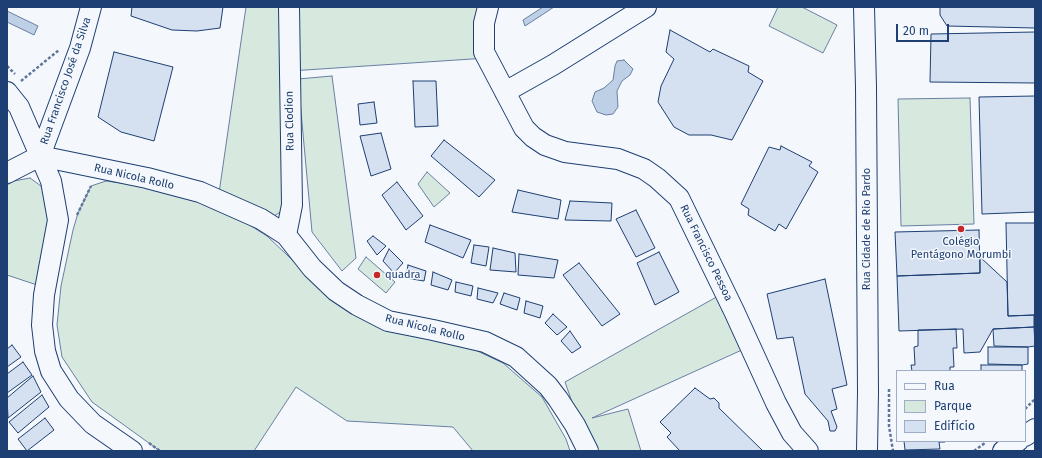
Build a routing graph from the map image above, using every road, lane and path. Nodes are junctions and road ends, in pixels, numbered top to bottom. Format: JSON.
{"nodes":[{"id":1,"x":91,"y":7,"type":"edge"},
{"id":2,"x":289,"y":7,"type":"edge"},
{"id":3,"x":488,"y":7,"type":"edge"},
{"id":4,"x":646,"y":7,"type":"edge"},
{"id":5,"x":864,"y":7,"type":"edge"},
{"id":6,"x":62,"y":48,"type":"dead end"},
{"id":7,"x":7,"y":66,"type":"edge"},
{"id":8,"x":7,"y":92,"type":"edge"},
{"id":9,"x":505,"y":92,"type":"junction"},
{"id":10,"x":40,"y":156,"type":"junction"},
{"id":11,"x":7,"y":173,"type":"edge"},
{"id":12,"x":98,"y":184,"type":"dead end"},
{"id":13,"x":76,"y":218,"type":"dead end"},
{"id":14,"x":286,"y":235,"type":"junction"},
{"id":15,"x":1035,"y":400,"type":"edge"},
{"id":16,"x":1026,"y":408,"type":"edge"},
{"id":17,"x":1035,"y":429,"type":"edge"},
{"id":18,"x":1026,"y":435,"type":"edge"},
{"id":19,"x":987,"y":442,"type":"edge"},
{"id":20,"x":1016,"y":442,"type":"edge"},
{"id":21,"x":140,"y":447,"type":"edge"},
{"id":22,"x":160,"y":451,"type":"edge"},
{"id":23,"x":588,"y":451,"type":"edge"},
{"id":24,"x":808,"y":451,"type":"edge"},
{"id":25,"x":867,"y":451,"type":"edge"},
{"id":26,"x":974,"y":451,"type":"edge"},
{"id":27,"x":1002,"y":451,"type":"edge"}],
"edges":[{"from":1,"to":10,"type":"street","name":"Rua Francisco José da Silva"},
{"from":2,"to":14,"type":"street","name":"Rua Clodion"},
{"from":3,"to":9,"type":"street","name":"Rua Francisco Pessoa"},
{"from":4,"to":9,"type":"street"},
{"from":5,"to":25,"type":"street","name":"Rua Cidade de Rio Pardo"},
{"from":6,"to":7,"type":"path"},
{"from":8,"to":10,"type":"street"},
{"from":9,"to":24,"type":"street","name":"Rua Francisco Pessoa"},
{"from":10,"to":11,"type":"street"},
{"from":10,"to":14,"type":"street","name":"Rua Nicola Rollo"},
{"from":10,"to":21,"type":"street","name":"Rua Francisco José da Silva"},
{"from":12,"to":13,"type":"path"},
{"from":14,"to":23,"type":"street","name":"Rua Nicola Rollo"},
{"from":15,"to":16,"type":"path"},
{"from":17,"to":18,"type":"street"},
{"from":19,"to":26,"type":"path"},
{"from":20,"to":27,"type":"street"},
{"from":21,"to":22,"type":"path"}]}
